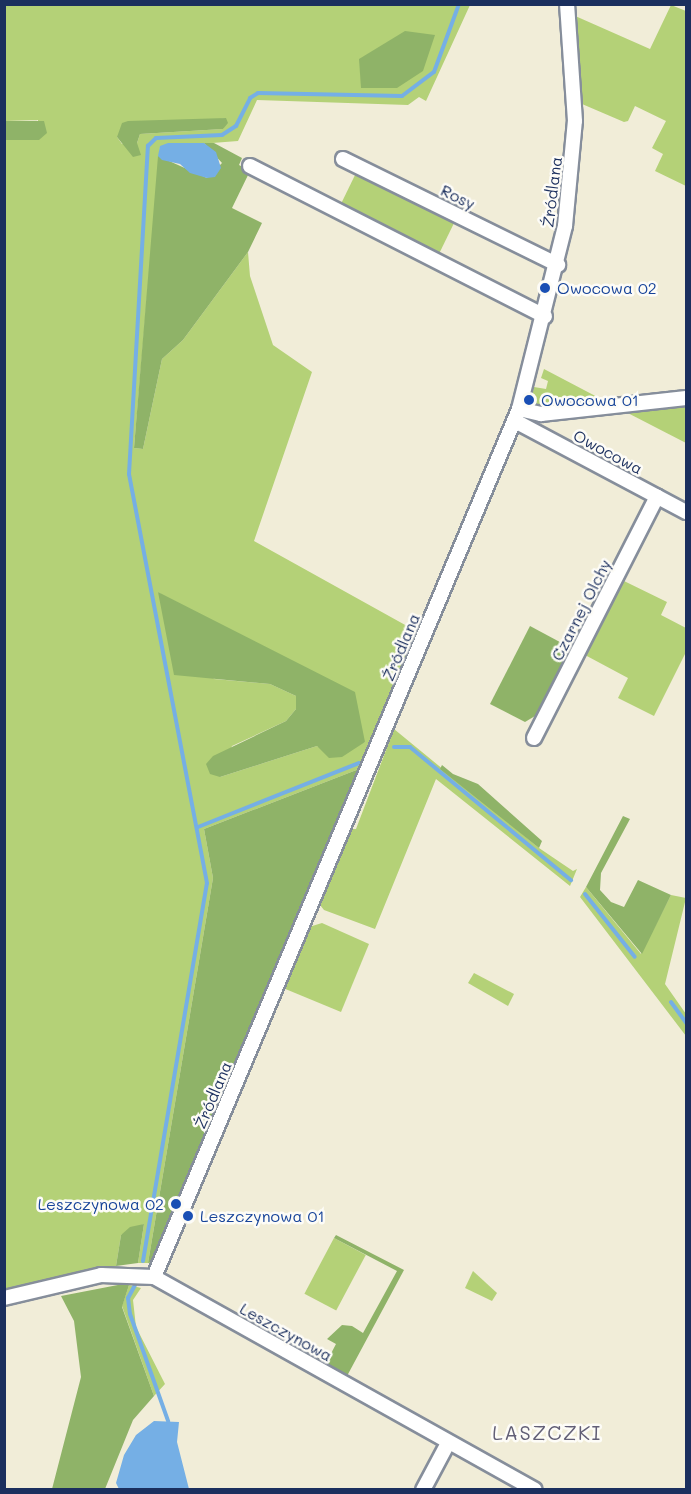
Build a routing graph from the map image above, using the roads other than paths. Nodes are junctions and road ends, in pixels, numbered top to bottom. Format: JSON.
{"nodes":[{"id":1,"x":567,"y":4,"type":"edge"},
{"id":2,"x":343,"y":159,"type":"dead end"},
{"id":3,"x":250,"y":166,"type":"dead end"},
{"id":4,"x":558,"y":265,"type":"junction"},
{"id":5,"x":545,"y":316,"type":"junction"},
{"id":6,"x":687,"y":398,"type":"edge"},
{"id":7,"x":517,"y":415,"type":"junction"},
{"id":8,"x":657,"y":497,"type":"junction"},
{"id":9,"x":687,"y":512,"type":"edge"},
{"id":10,"x":534,"y":738,"type":"dead end"},
{"id":11,"x":154,"y":1277,"type":"junction"},
{"id":12,"x":4,"y":1298,"type":"edge"},
{"id":13,"x":448,"y":1443,"type":"junction"},
{"id":14,"x":423,"y":1490,"type":"edge"},
{"id":15,"x":535,"y":1490,"type":"edge"}],
"edges":[{"from":1,"to":4,"type":"street","name":"Źródlana"},
{"from":2,"to":4,"type":"street","name":"Rosy"},
{"from":3,"to":5,"type":"street"},
{"from":4,"to":5,"type":"street","name":"Źródlana"},
{"from":5,"to":7,"type":"street","name":"Źródlana"},
{"from":6,"to":7,"type":"street"},
{"from":7,"to":8,"type":"street","name":"Owocowa"},
{"from":7,"to":11,"type":"street","name":"Źródlana"},
{"from":8,"to":9,"type":"street","name":"Owocowa"},
{"from":8,"to":10,"type":"street","name":"Czarnej Olchy"},
{"from":11,"to":12,"type":"street","name":"Leszczynowa"},
{"from":11,"to":13,"type":"street","name":"Leszczynowa"},
{"from":13,"to":14,"type":"street"},
{"from":13,"to":15,"type":"street","name":"Leszczynowa"}]}
